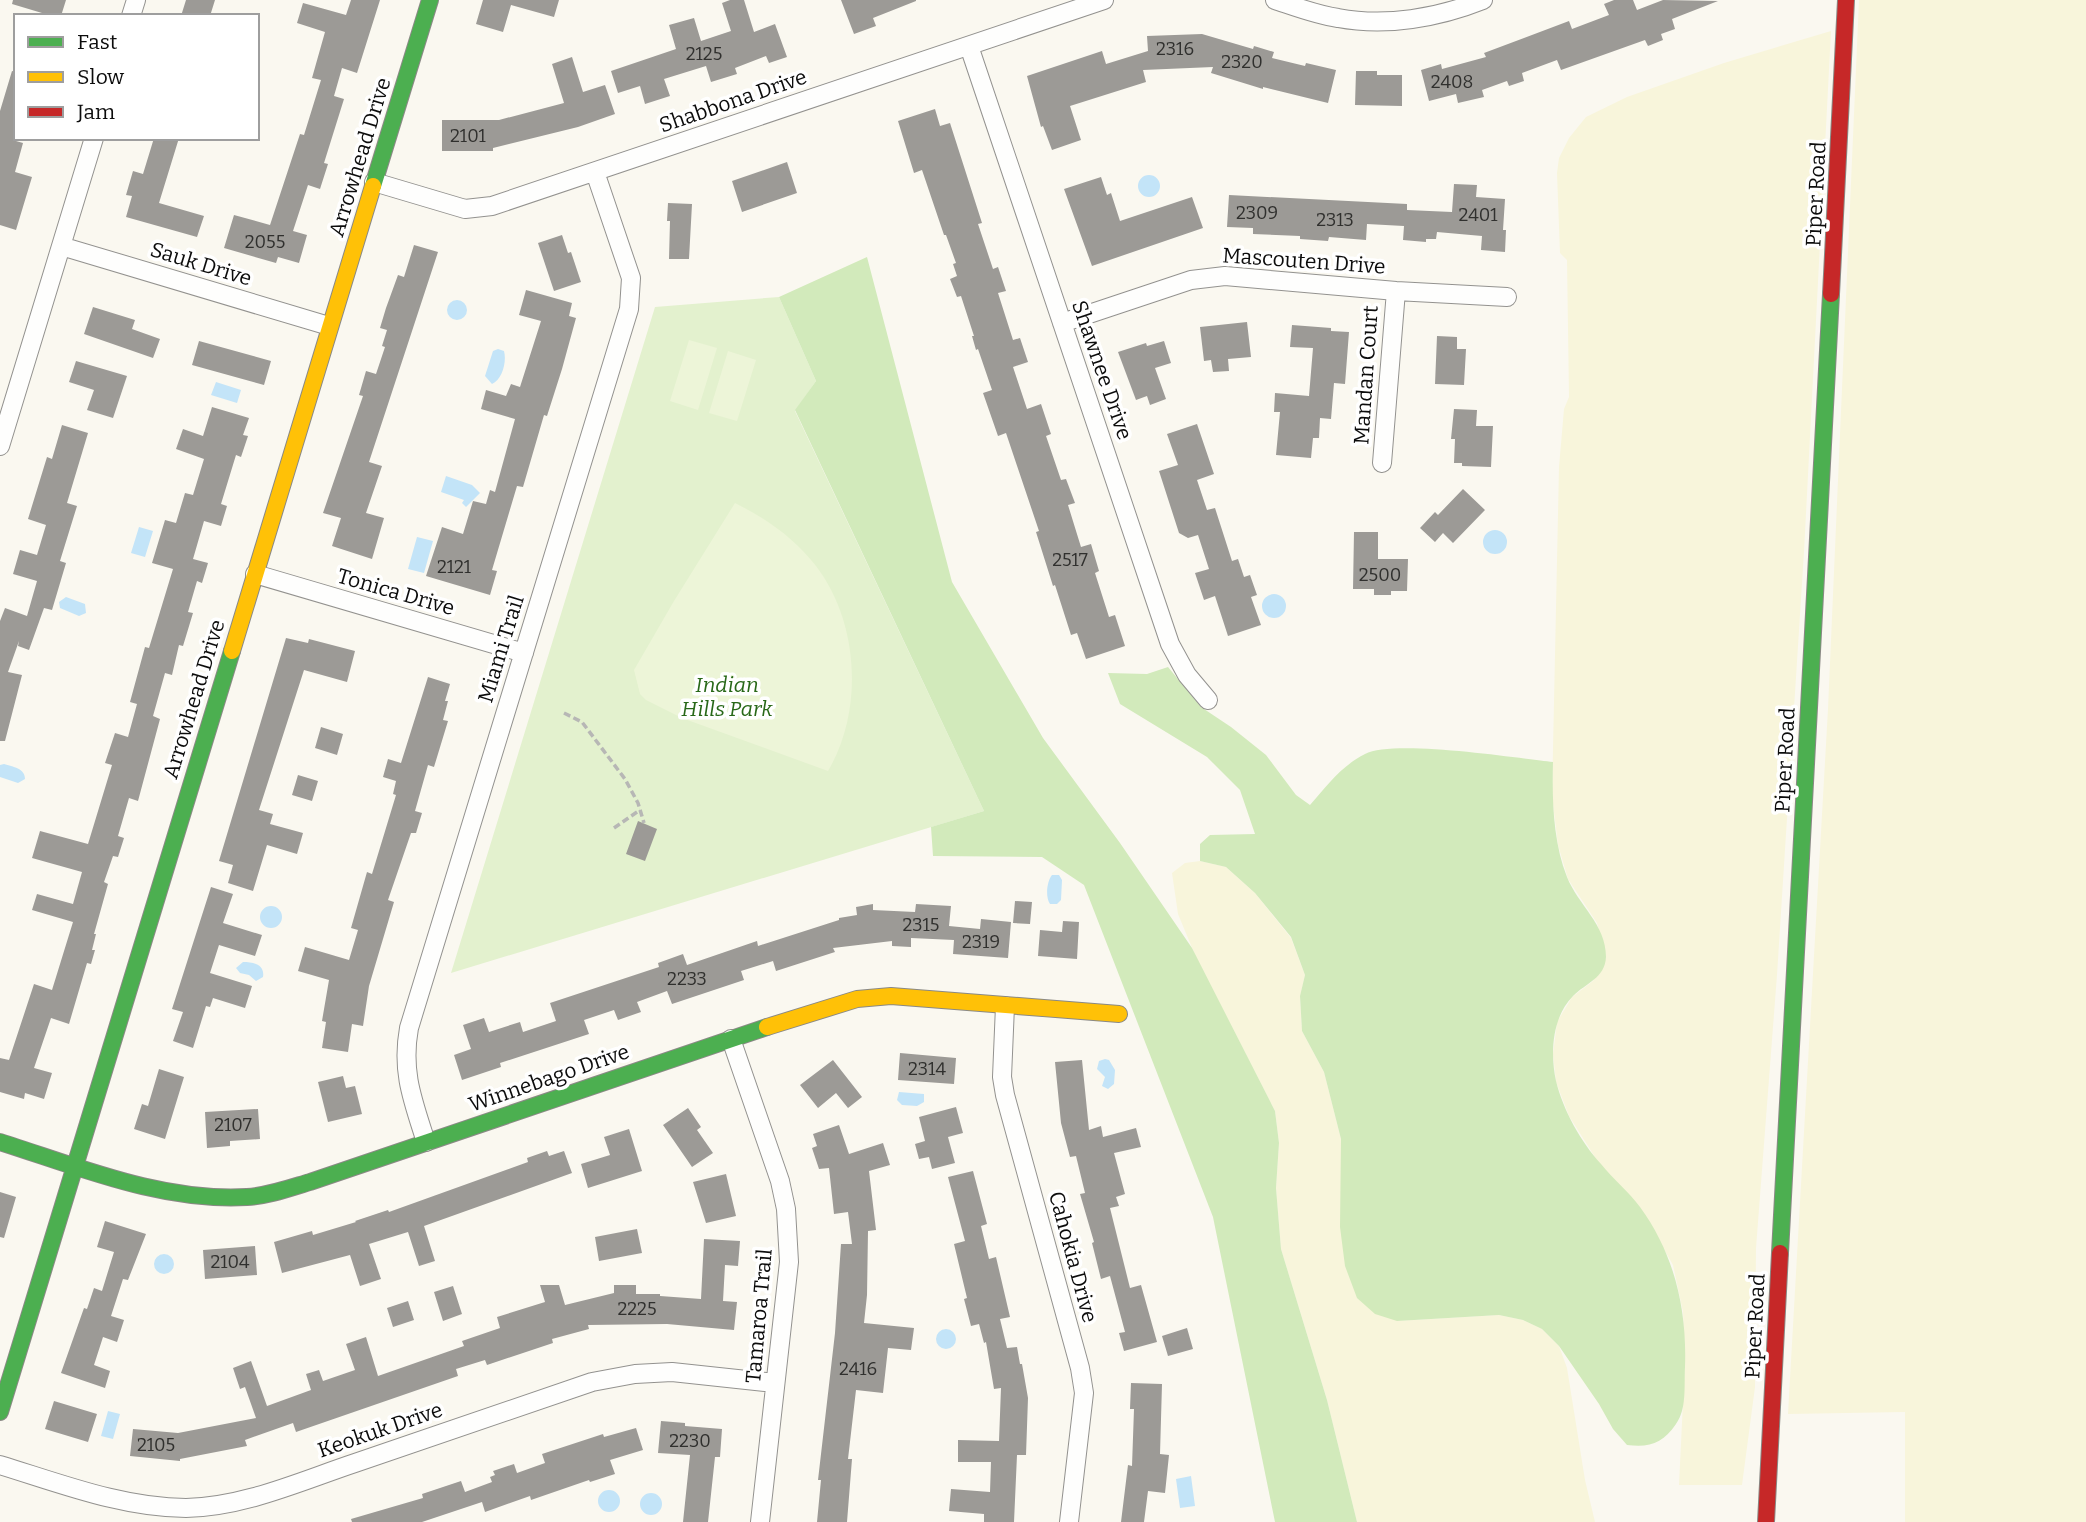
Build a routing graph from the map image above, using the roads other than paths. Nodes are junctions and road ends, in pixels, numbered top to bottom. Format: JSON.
{"nodes":[{"id":1,"x":430,"y":0,"type":"edge"},
{"id":2,"x":1104,"y":0,"type":"edge"},
{"id":3,"x":1275,"y":0,"type":"edge"},
{"id":4,"x":1483,"y":0,"type":"edge"},
{"id":5,"x":1846,"y":0,"type":"edge"},
{"id":6,"x":969,"y":46,"type":"junction"},
{"id":7,"x":93,"y":140,"type":"edge"},
{"id":8,"x":595,"y":172,"type":"junction"},
{"id":9,"x":374,"y":182,"type":"junction"},
{"id":10,"x":61,"y":246,"type":"junction"},
{"id":11,"x":1396,"y":291,"type":"junction"},
{"id":12,"x":1507,"y":298,"type":"dead end"},
{"id":13,"x":1062,"y":323,"type":"junction"},
{"id":14,"x":329,"y":326,"type":"junction"},
{"id":15,"x":0,"y":446,"type":"edge"},
{"id":16,"x":1382,"y":463,"type":"dead end"},
{"id":17,"x":255,"y":574,"type":"junction"},
{"id":18,"x":524,"y":653,"type":"junction"},
{"id":19,"x":1208,"y":700,"type":"dead end"},
{"id":20,"x":1005,"y":1006,"type":"junction"},
{"id":21,"x":1119,"y":1014,"type":"dead end"},
{"id":22,"x":731,"y":1039,"type":"junction"},
{"id":23,"x":0,"y":1142,"type":"edge"},
{"id":24,"x":426,"y":1142,"type":"junction"},
{"id":25,"x":75,"y":1164,"type":"junction"},
{"id":26,"x":775,"y":1383,"type":"junction"},
{"id":27,"x":0,"y":1412,"type":"edge"},
{"id":28,"x":0,"y":1465,"type":"edge"},
{"id":29,"x":760,"y":1522,"type":"edge"},
{"id":30,"x":1069,"y":1522,"type":"edge"},
{"id":31,"x":1766,"y":1522,"type":"edge"}],
"edges":[{"from":1,"to":9,"type":"street","name":"Arrowhead Drive"},
{"from":2,"to":6,"type":"street","name":"Shabbona Drive"},
{"from":3,"to":4,"type":"street"},
{"from":5,"to":31,"type":"street","name":"Piper Road"},
{"from":6,"to":8,"type":"street","name":"Shabbona Drive"},
{"from":6,"to":13,"type":"street","name":"Shawnee Drive"},
{"from":7,"to":10,"type":"street"},
{"from":8,"to":9,"type":"street","name":"Shabbona Drive"},
{"from":8,"to":18,"type":"street","name":"Miami Trail"},
{"from":9,"to":14,"type":"street","name":"Arrowhead Drive"},
{"from":10,"to":14,"type":"street","name":"Sauk Drive"},
{"from":10,"to":15,"type":"street"},
{"from":11,"to":12,"type":"street","name":"Mascouten Drive"},
{"from":11,"to":13,"type":"street","name":"Mascouten Drive"},
{"from":11,"to":16,"type":"street","name":"Mandan Court"},
{"from":13,"to":19,"type":"street","name":"Shawnee Drive"},
{"from":14,"to":17,"type":"street","name":"Arrowhead Drive"},
{"from":17,"to":18,"type":"street","name":"Tonica Drive"},
{"from":17,"to":25,"type":"street","name":"Arrowhead Drive"},
{"from":18,"to":24,"type":"street","name":"Miami Trail"},
{"from":20,"to":21,"type":"street","name":"Winnebago Drive"},
{"from":20,"to":22,"type":"street","name":"Winnebago Drive"},
{"from":20,"to":30,"type":"street","name":"Cahokia Drive"},
{"from":22,"to":24,"type":"street","name":"Winnebago Drive"},
{"from":22,"to":26,"type":"street","name":"Tamaroa Trail"},
{"from":23,"to":25,"type":"street","name":"Winnebago Drive"},
{"from":24,"to":25,"type":"street","name":"Winnebago Drive"},
{"from":25,"to":27,"type":"street","name":"Arrowhead Drive"},
{"from":26,"to":28,"type":"street","name":"Keokuk Drive"},
{"from":26,"to":29,"type":"street","name":"Tamaroa Trail"}]}
